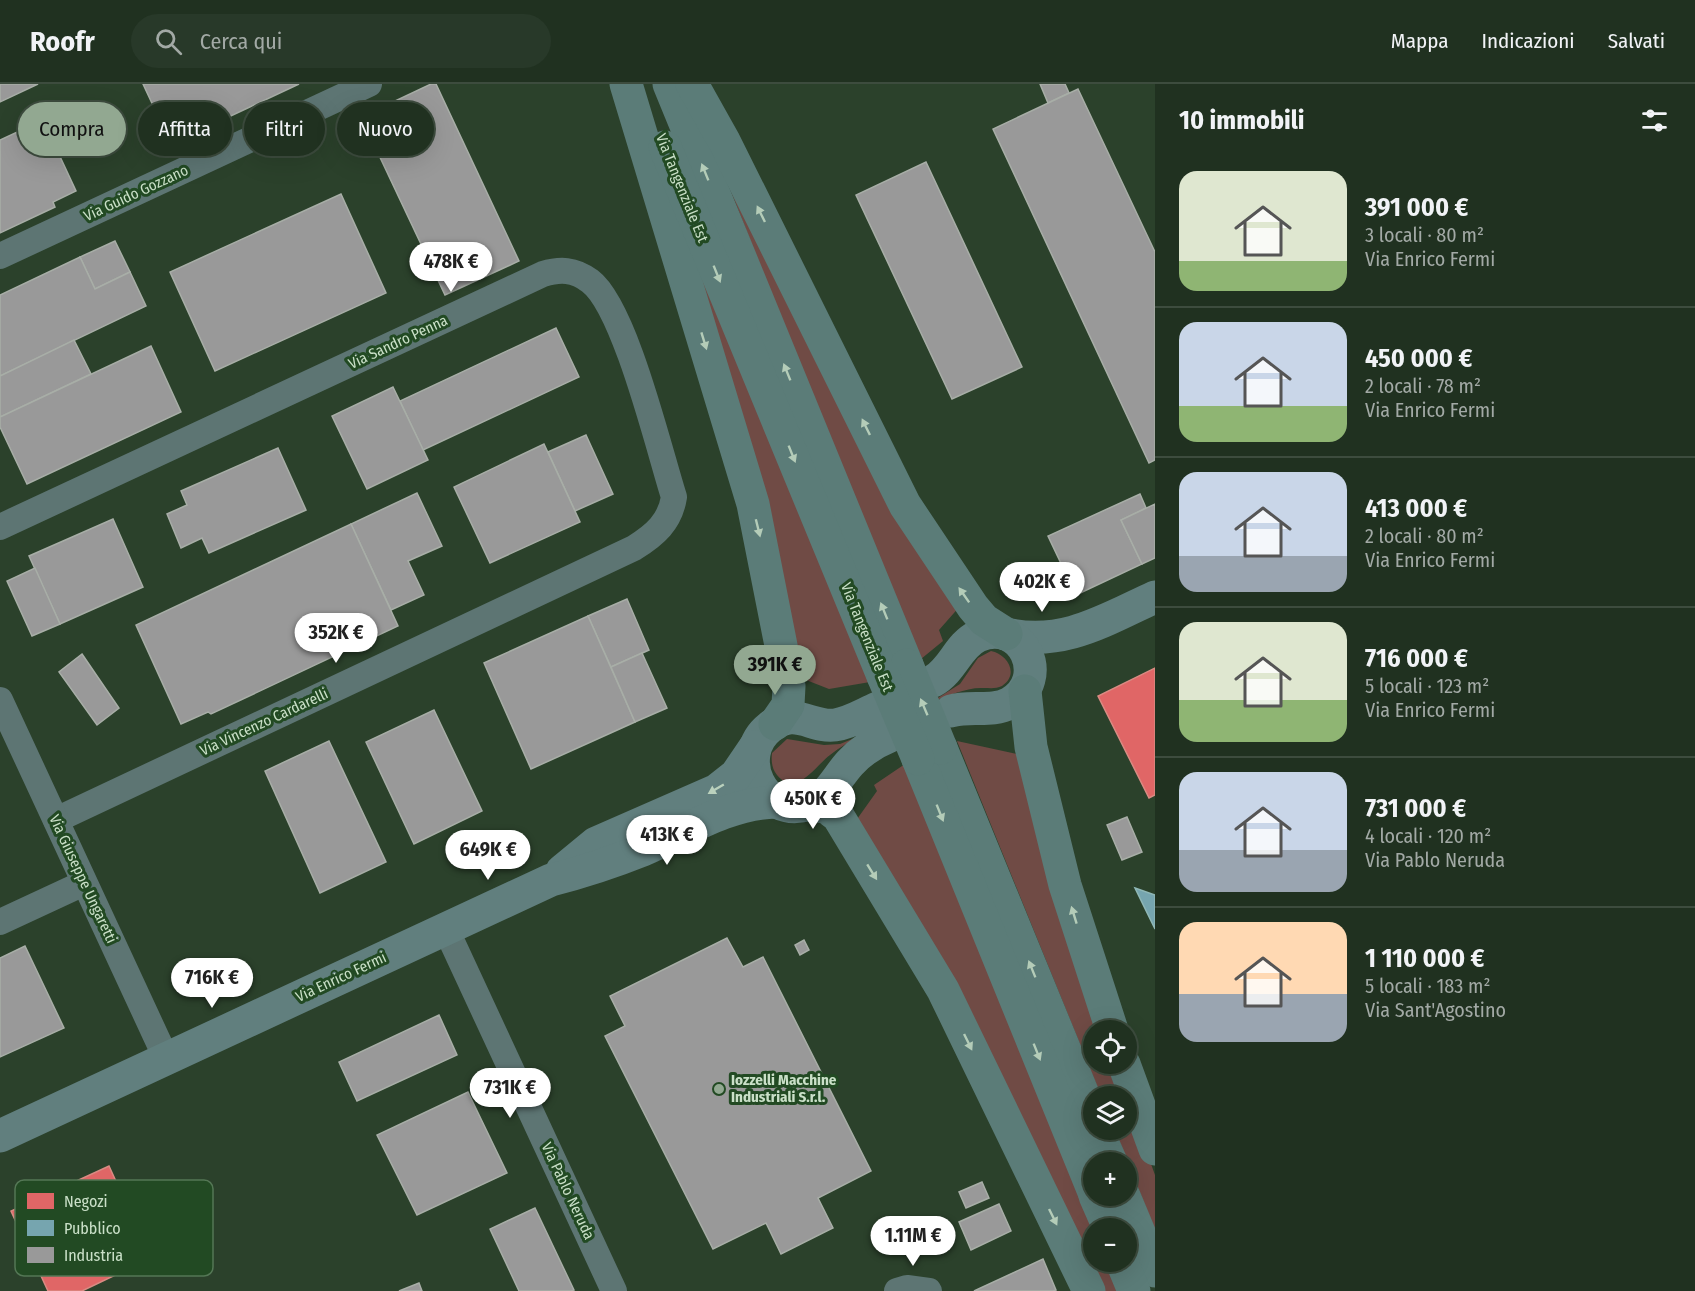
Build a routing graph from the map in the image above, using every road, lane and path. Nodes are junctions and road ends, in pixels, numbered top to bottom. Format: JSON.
{"nodes":[{"id":1,"x":369,"y":84,"type":"edge"},
{"id":2,"x":626,"y":84,"type":"edge"},
{"id":3,"x":639,"y":84,"type":"edge"},
{"id":4,"x":669,"y":84,"type":"edge"},
{"id":5,"x":692,"y":84,"type":"edge"},
{"id":6,"x":0,"y":256,"type":"edge"},
{"id":7,"x":0,"y":527,"type":"edge"},
{"id":8,"x":634,"y":548,"type":"joint"},
{"id":9,"x":1155,"y":597,"type":"edge"},
{"id":10,"x":1077,"y":632,"type":"junction"},
{"id":11,"x":1006,"y":634,"type":"junction"},
{"id":12,"x":908,"y":674,"type":"junction"},
{"id":13,"x":1027,"y":685,"type":"junction"},
{"id":14,"x":0,"y":700,"type":"edge"},
{"id":15,"x":951,"y":711,"type":"dead end"},
{"id":16,"x":765,"y":735,"type":"junction"},
{"id":17,"x":929,"y":753,"type":"junction"},
{"id":18,"x":791,"y":804,"type":"junction"},
{"id":19,"x":56,"y":820,"type":"junction"},
{"id":20,"x":551,"y":880,"type":"junction"},
{"id":21,"x":84,"y":882,"type":"junction"},
{"id":22,"x":0,"y":922,"type":"edge"},
{"id":23,"x":446,"y":929,"type":"junction"},
{"id":24,"x":1109,"y":1020,"type":"edge"},
{"id":25,"x":166,"y":1058,"type":"junction"},
{"id":26,"x":1128,"y":1074,"type":"edge"},
{"id":27,"x":1083,"y":1096,"type":"edge"},
{"id":28,"x":0,"y":1136,"type":"edge"},
{"id":29,"x":1155,"y":1149,"type":"edge"},
{"id":30,"x":1083,"y":1165,"type":"edge"},
{"id":31,"x":1128,"y":1206,"type":"edge"},
{"id":32,"x":1155,"y":1271,"type":"edge"},
{"id":33,"x":1126,"y":1272,"type":"edge"},
{"id":34,"x":614,"y":1291,"type":"edge"},
{"id":35,"x":897,"y":1291,"type":"edge"},
{"id":36,"x":929,"y":1291,"type":"edge"},
{"id":37,"x":1089,"y":1291,"type":"edge"},
{"id":38,"x":1134,"y":1291,"type":"edge"}],
"edges":[{"from":1,"to":6,"type":"street","name":"Via Guido Gozzano"},
{"from":2,"to":16,"type":"main road","one_way":true},
{"from":3,"to":12,"type":"main road","name":"Via Tangenziale Est","one_way":true},
{"from":12,"to":4,"type":"main road","name":"Via Tangenziale Est","one_way":true},
{"from":11,"to":5,"type":"main road","one_way":true},
{"from":7,"to":8,"type":"street","name":"Via Sandro Penna"},
{"from":8,"to":19,"type":"street","name":"Via Vincenzo Cardarelli"},
{"from":9,"to":10,"type":"street"},
{"from":10,"to":11,"type":"street"},
{"from":10,"to":13,"type":"street"},
{"from":11,"to":12,"type":"street"},
{"from":11,"to":13,"type":"street"},
{"from":12,"to":17,"type":"main road","name":"Via Tangenziale Est","bridge":true},
{"from":13,"to":15,"type":"street"},
{"from":24,"to":13,"type":"main road","one_way":true},
{"from":14,"to":19,"type":"street","name":"Via Giuseppe Ungaretti"},
{"from":16,"to":18,"type":"street"},
{"from":16,"to":18,"type":"street"},
{"from":16,"to":20,"type":"street","name":"Via Enrico Fermi","one_way":true},
{"from":27,"to":17,"type":"main road","name":"Via Tangenziale Est","one_way":true},
{"from":17,"to":30,"type":"main road","name":"Via Tangenziale Est","one_way":true},
{"from":18,"to":20,"type":"street","name":"Via Enrico Fermi"},
{"from":18,"to":37,"type":"main road","one_way":true},
{"from":19,"to":21,"type":"street","name":"Via Giuseppe Ungaretti"},
{"from":20,"to":23,"type":"street","name":"Via Enrico Fermi"},
{"from":21,"to":22,"type":"street"},
{"from":21,"to":25,"type":"street","name":"Via Giuseppe Ungaretti"},
{"from":23,"to":25,"type":"street","name":"Via Enrico Fermi"},
{"from":23,"to":34,"type":"street","name":"Via Pablo Neruda"},
{"from":25,"to":28,"type":"street","name":"Via Enrico Fermi"},
{"from":26,"to":29,"type":"main road"},
{"from":31,"to":32,"type":"main road"},
{"from":33,"to":38,"type":"main road"},
{"from":35,"to":36,"type":"street"}]}
